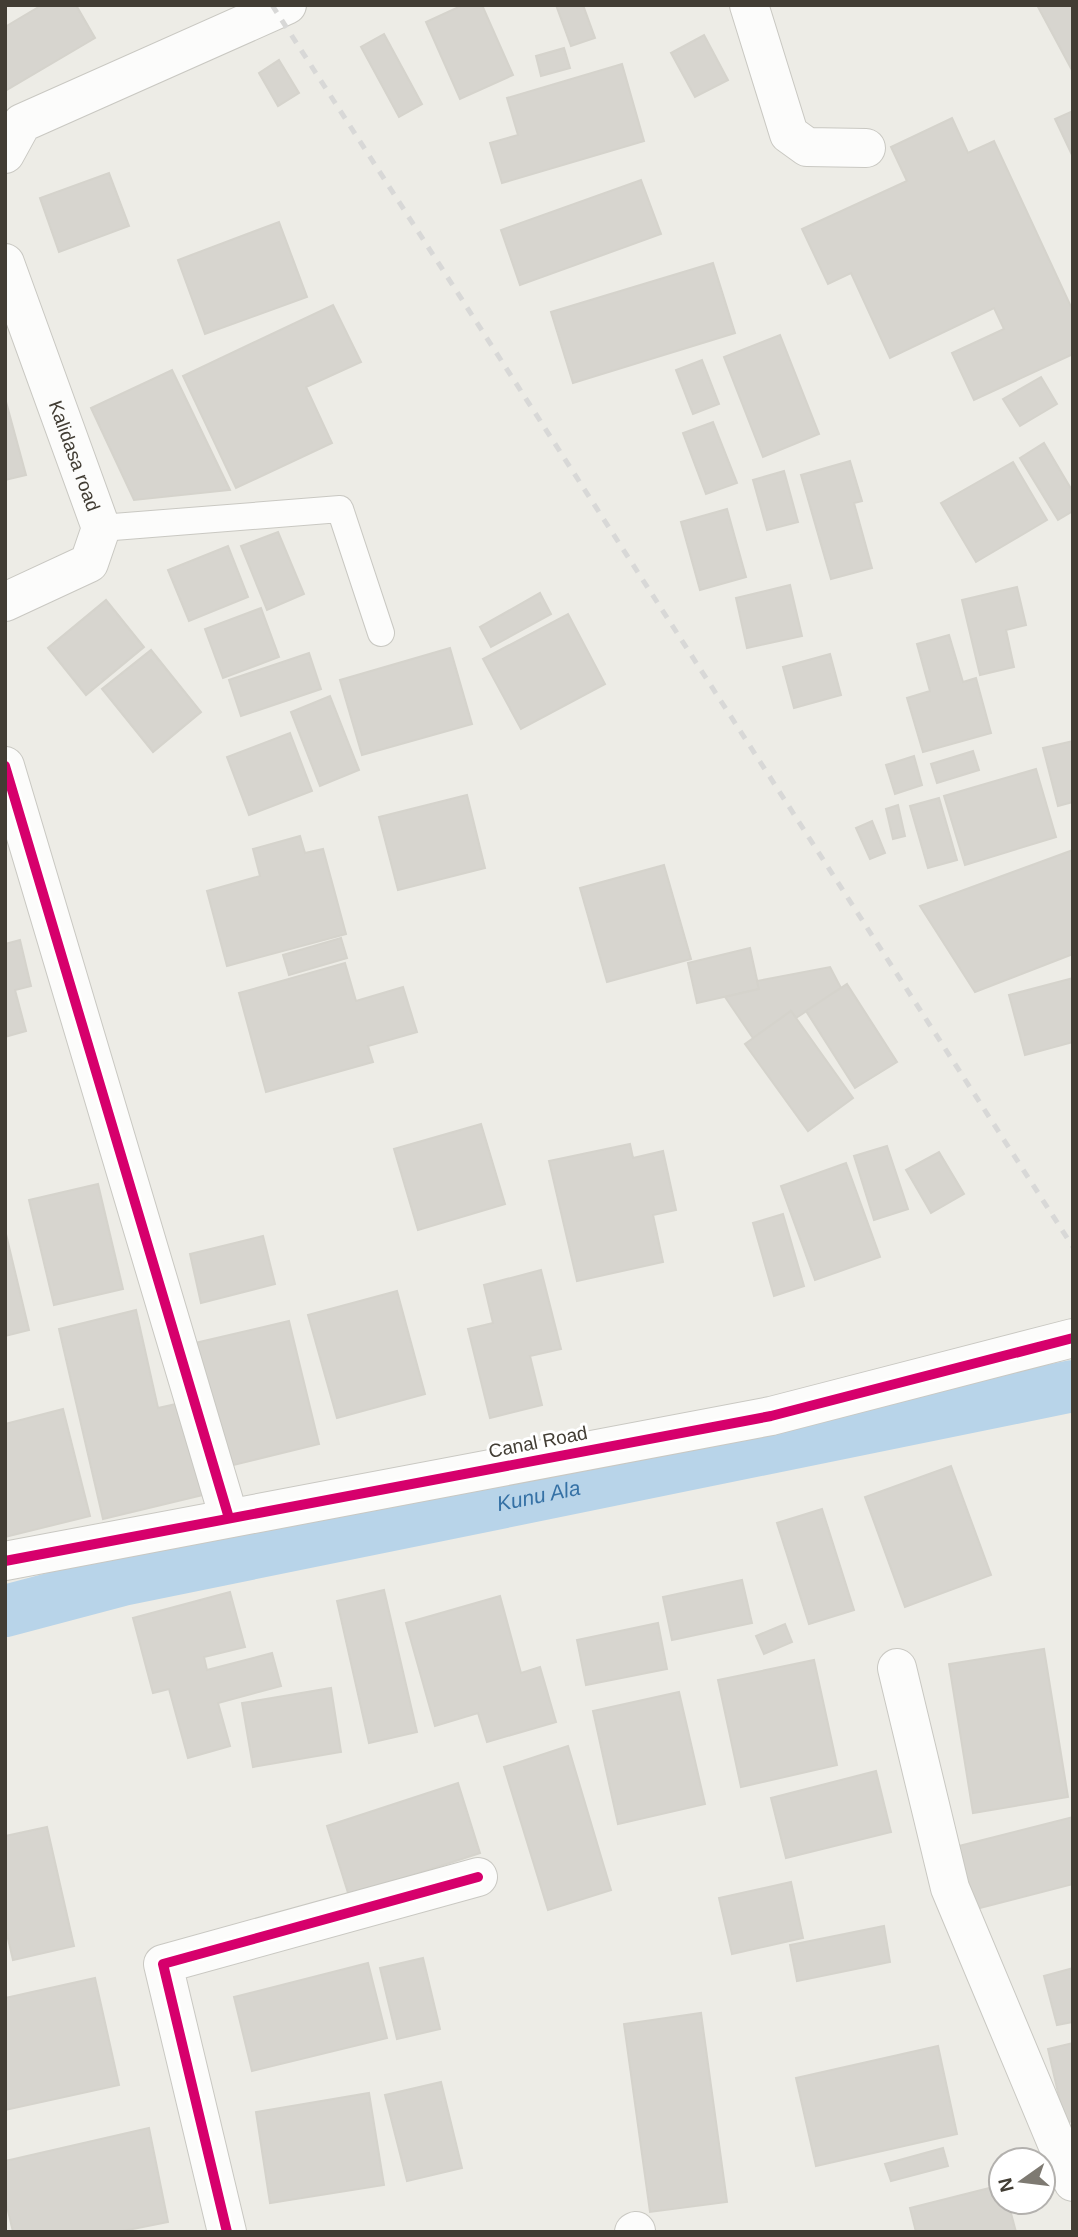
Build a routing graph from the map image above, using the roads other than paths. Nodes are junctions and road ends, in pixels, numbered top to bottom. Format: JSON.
{"nodes":[{"id":1,"x":287,"y":5,"type":"edge"},
{"id":2,"x":749,"y":5,"type":"edge"},
{"id":3,"x":11,"y":136,"type":"edge"},
{"id":4,"x":866,"y":148,"type":"dead end"},
{"id":5,"x":5,"y":263,"type":"edge"},
{"id":6,"x":101,"y":528,"type":"junction"},
{"id":7,"x":5,"y":603,"type":"edge"},
{"id":8,"x":381,"y":633,"type":"dead end"},
{"id":9,"x":5,"y":766,"type":"edge"},
{"id":10,"x":1073,"y":1338,"type":"edge"},
{"id":11,"x":229,"y":1518,"type":"junction"},
{"id":12,"x":5,"y":1561,"type":"edge"},
{"id":13,"x":897,"y":1668,"type":"dead end"},
{"id":14,"x":478,"y":1877,"type":"dead end"},
{"id":15,"x":1073,"y":2182,"type":"edge"},
{"id":16,"x":227,"y":2232,"type":"edge"}],
"edges":[{"from":1,"to":3,"type":"street"},
{"from":2,"to":4,"type":"street"},
{"from":5,"to":6,"type":"street","name":"Kalidasa road"},
{"from":6,"to":7,"type":"street","name":"Kalidasa road"},
{"from":6,"to":8,"type":"lane"},
{"from":9,"to":11,"type":"street"},
{"from":10,"to":11,"type":"street","name":"Canal Road"},
{"from":11,"to":12,"type":"street","name":"Canal Road"},
{"from":13,"to":15,"type":"street"},
{"from":14,"to":16,"type":"street"}]}
